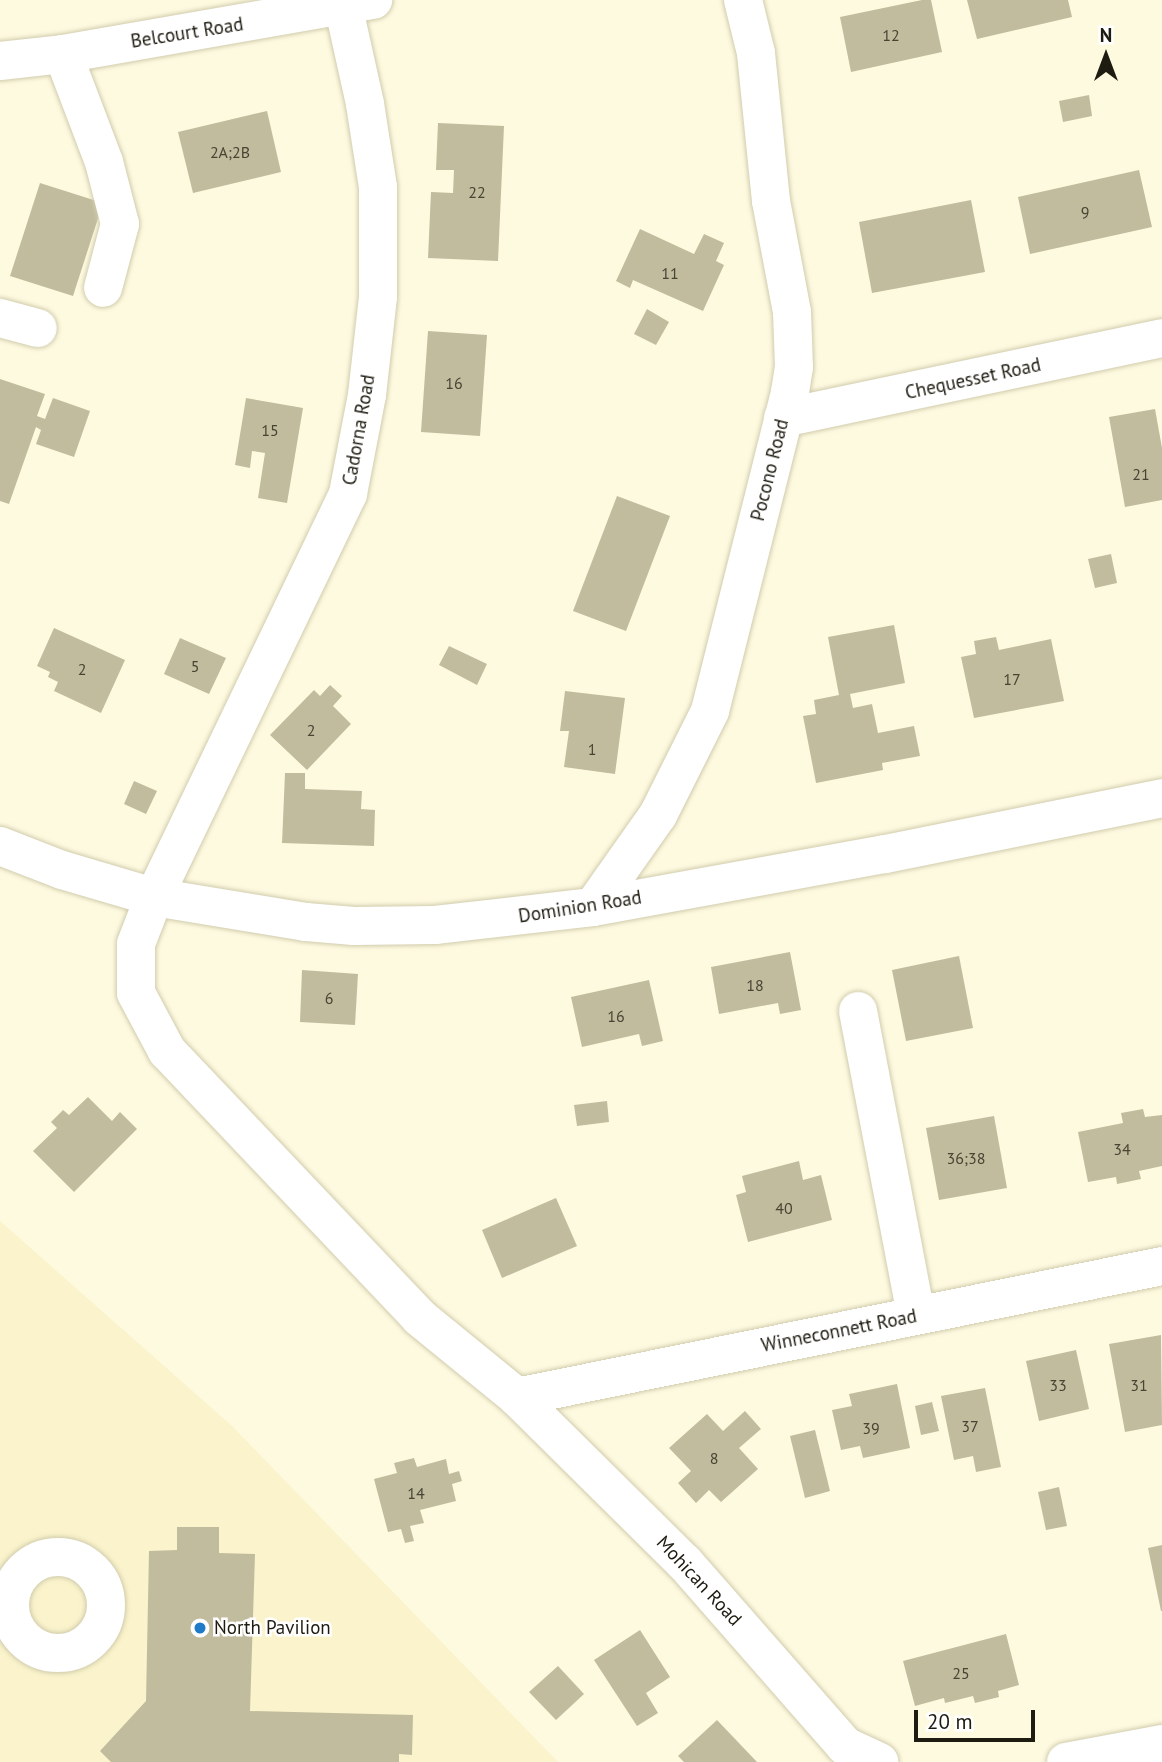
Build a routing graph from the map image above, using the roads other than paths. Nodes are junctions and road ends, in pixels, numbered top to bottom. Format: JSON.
{"nodes":[{"id":1,"x":743,"y":0,"type":"edge"},
{"id":2,"x":353,"y":2,"type":"edge"},
{"id":3,"x":63,"y":54,"type":"junction"},
{"id":4,"x":0,"y":61,"type":"edge"},
{"id":5,"x":103,"y":288,"type":"dead end"},
{"id":6,"x":0,"y":318,"type":"edge"},
{"id":7,"x":38,"y":328,"type":"dead end"},
{"id":8,"x":1162,"y":338,"type":"edge"},
{"id":9,"x":783,"y":418,"type":"junction"},
{"id":10,"x":1162,"y":798,"type":"edge"},
{"id":11,"x":0,"y":846,"type":"edge"},
{"id":12,"x":154,"y":897,"type":"junction"},
{"id":13,"x":593,"y":907,"type":"junction"},
{"id":14,"x":858,"y":1011,"type":"dead end"},
{"id":15,"x":1162,"y":1266,"type":"edge"},
{"id":16,"x":916,"y":1316,"type":"junction"},
{"id":17,"x":517,"y":1397,"type":"junction"},
{"id":18,"x":1162,"y":1744,"type":"edge"},
{"id":19,"x":880,"y":1762,"type":"edge"},
{"id":20,"x":1066,"y":1762,"type":"edge"}],
"edges":[{"from":1,"to":9,"type":"street","name":"Pocono Road"},
{"from":2,"to":3,"type":"street","name":"Belcourt Road"},
{"from":2,"to":12,"type":"street","name":"Cadorna Road"},
{"from":3,"to":4,"type":"street","name":"Belcourt Road"},
{"from":3,"to":5,"type":"street"},
{"from":6,"to":7,"type":"street"},
{"from":8,"to":9,"type":"street","name":"Chequesset Road"},
{"from":9,"to":13,"type":"street","name":"Pocono Road"},
{"from":10,"to":13,"type":"street","name":"Dominion Road"},
{"from":11,"to":12,"type":"street","name":"Dominion Road"},
{"from":12,"to":13,"type":"street","name":"Dominion Road"},
{"from":12,"to":17,"type":"street","name":"Cadorna Road"},
{"from":14,"to":16,"type":"street"},
{"from":15,"to":16,"type":"street","name":"Winneconnett Road"},
{"from":16,"to":17,"type":"street","name":"Winneconnett Road"},
{"from":17,"to":19,"type":"street","name":"Mohican Road"},
{"from":18,"to":20,"type":"street"}]}
